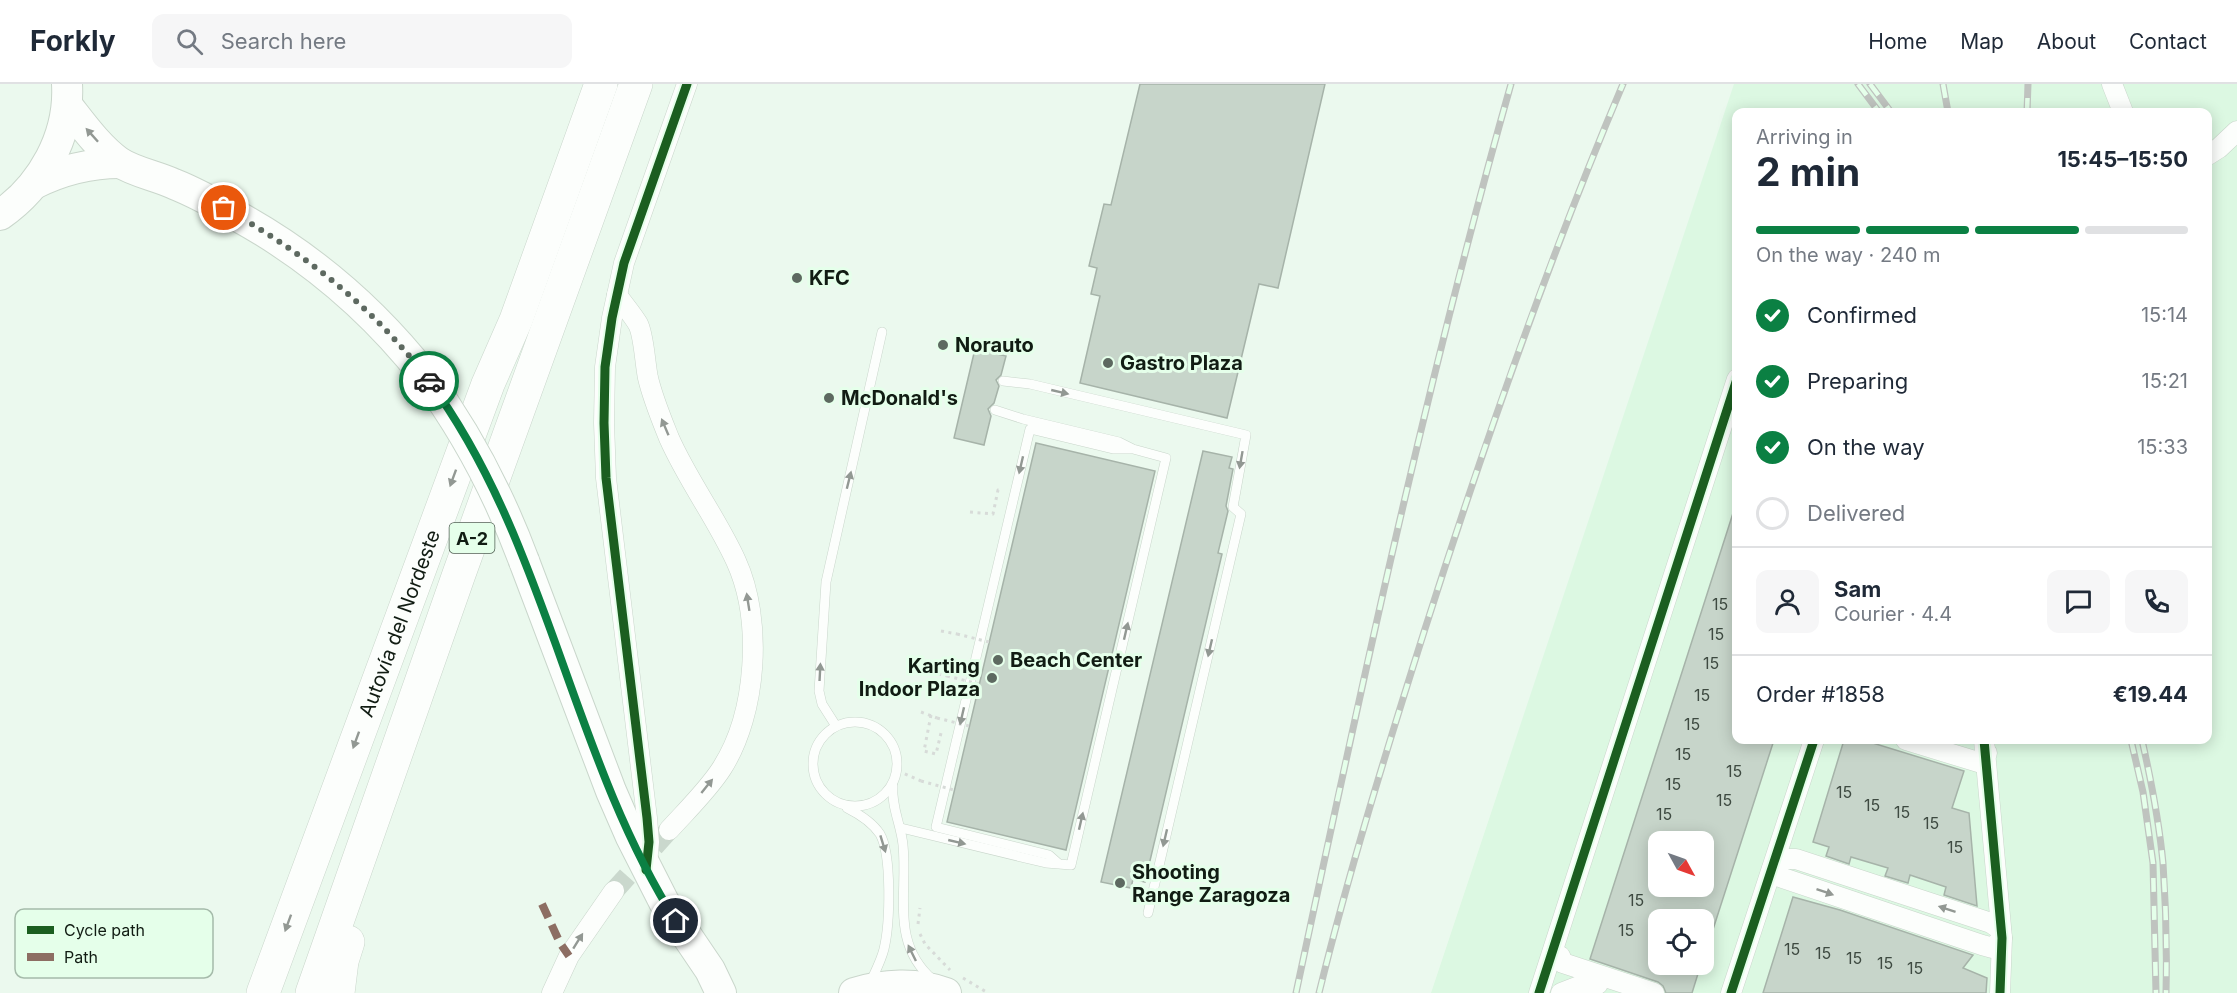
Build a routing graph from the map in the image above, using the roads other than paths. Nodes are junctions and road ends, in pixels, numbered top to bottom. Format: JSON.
{"nodes":[{"id":1,"x":578,"y":84,"type":"edge"},
{"id":2,"x":601,"y":84,"type":"edge"},
{"id":3,"x":636,"y":84,"type":"edge"},
{"id":4,"x":642,"y":84,"type":"edge"},
{"id":5,"x":687,"y":84,"type":"edge"},
{"id":6,"x":2112,"y":84,"type":"edge"},
{"id":7,"x":67,"y":94,"type":"edge"},
{"id":8,"x":2121,"y":108,"type":"edge"},
{"id":9,"x":2237,"y":131,"type":"edge"},
{"id":10,"x":2212,"y":152,"type":"edge"},
{"id":11,"x":120,"y":163,"type":"junction"},
{"id":12,"x":34,"y":184,"type":"junction"},
{"id":13,"x":0,"y":215,"type":"edge"},
{"id":14,"x":617,"y":295,"type":"junction"},
{"id":15,"x":882,"y":332,"type":"dead end"},
{"id":16,"x":1003,"y":381,"type":"dead end"},
{"id":17,"x":488,"y":384,"type":"junction"},
{"id":18,"x":1732,"y":396,"type":"edge"},
{"id":19,"x":995,"y":410,"type":"dead end"},
{"id":20,"x":1732,"y":420,"type":"edge"},
{"id":21,"x":1133,"y":449,"type":"junction"},
{"id":22,"x":836,"y":726,"type":"junction"},
{"id":23,"x":1813,"y":744,"type":"edge"},
{"id":24,"x":1823,"y":744,"type":"edge"},
{"id":25,"x":1949,"y":744,"type":"edge"},
{"id":26,"x":1981,"y":747,"type":"edge"},
{"id":27,"x":893,"y":784,"type":"junction"},
{"id":28,"x":843,"y":805,"type":"junction"},
{"id":29,"x":901,"y":828,"type":"junction"},
{"id":30,"x":669,"y":830,"type":"tunnel mouth"},
{"id":31,"x":1059,"y":863,"type":"junction"},
{"id":32,"x":1778,"y":867,"type":"junction"},
{"id":33,"x":646,"y":870,"type":"junction"},
{"id":34,"x":614,"y":891,"type":"tunnel mouth"},
{"id":35,"x":1148,"y":913,"type":"dead end"},
{"id":36,"x":1997,"y":935,"type":"junction"},
{"id":37,"x":1555,"y":964,"type":"junction"},
{"id":38,"x":716,"y":982,"type":"edge"},
{"id":39,"x":1598,"y":984,"type":"junction"},
{"id":40,"x":861,"y":991,"type":"edge"},
{"id":41,"x":262,"y":993,"type":"edge"},
{"id":42,"x":312,"y":993,"type":"edge"},
{"id":43,"x":338,"y":993,"type":"edge"},
{"id":44,"x":552,"y":993,"type":"edge"},
{"id":45,"x":740,"y":993,"type":"edge"},
{"id":46,"x":946,"y":993,"type":"edge"},
{"id":47,"x":952,"y":993,"type":"edge"},
{"id":48,"x":1539,"y":993,"type":"edge"},
{"id":49,"x":1548,"y":993,"type":"edge"},
{"id":50,"x":1561,"y":993,"type":"edge"},
{"id":51,"x":1625,"y":993,"type":"edge"},
{"id":52,"x":1654,"y":993,"type":"edge"},
{"id":53,"x":1731,"y":993,"type":"edge"},
{"id":54,"x":1743,"y":993,"type":"edge"},
{"id":55,"x":1991,"y":993,"type":"edge"},
{"id":56,"x":2000,"y":993,"type":"edge"}],
"edges":[{"from":1,"to":17,"type":"highway"},
{"from":2,"to":17,"type":"highway","name":"Autovía del Nordeste","number":"A-2"},
{"from":3,"to":42,"type":"highway","name":"Autovía del Nordeste","number":"A-2"},
{"from":4,"to":43,"type":"highway"},
{"from":5,"to":14,"type":"street"},
{"from":6,"to":8,"type":"street"},
{"from":11,"to":7,"type":"main road","one_way":true},
{"from":7,"to":12,"type":"main road"},
{"from":9,"to":10,"type":"street"},
{"from":11,"to":12,"type":"main road"},
{"from":11,"to":33,"type":"main road","bridge":true},
{"from":12,"to":13,"type":"main road"},
{"from":30,"to":14,"type":"street","one_way":true},
{"from":14,"to":33,"type":"street"},
{"from":22,"to":15,"type":"lane","one_way":true},
{"from":16,"to":35,"type":"lane","one_way":true},
{"from":17,"to":41,"type":"highway","name":"Autovía del Nordeste","number":"A-2","one_way":true},
{"from":18,"to":37,"type":"street"},
{"from":19,"to":21,"type":"lane"},
{"from":20,"to":37,"type":"street"},
{"from":31,"to":21,"type":"lane","one_way":true},
{"from":21,"to":31,"type":"lane","one_way":true},
{"from":22,"to":27,"type":"lane"},
{"from":22,"to":28,"type":"lane"},
{"from":23,"to":32,"type":"street"},
{"from":24,"to":32,"type":"street"},
{"from":25,"to":26,"type":"street"},
{"from":26,"to":36,"type":"street"},
{"from":27,"to":28,"type":"lane"},
{"from":27,"to":29,"type":"lane"},
{"from":28,"to":40,"type":"lane","one_way":true},
{"from":29,"to":31,"type":"lane","one_way":true},
{"from":47,"to":29,"type":"lane","one_way":true},
{"from":32,"to":36,"type":"street"},
{"from":32,"to":53,"type":"street"},
{"from":32,"to":54,"type":"street"},
{"from":33,"to":38,"type":"main road"},
{"from":44,"to":34,"type":"street","one_way":true},
{"from":36,"to":55,"type":"street"},
{"from":36,"to":56,"type":"street"},
{"from":37,"to":39,"type":"street"},
{"from":37,"to":48,"type":"street"},
{"from":37,"to":49,"type":"street"},
{"from":37,"to":52,"type":"street"},
{"from":38,"to":45,"type":"main road"},
{"from":39,"to":50,"type":"street"},
{"from":39,"to":51,"type":"street"},
{"from":40,"to":46,"type":"main road"}]}
